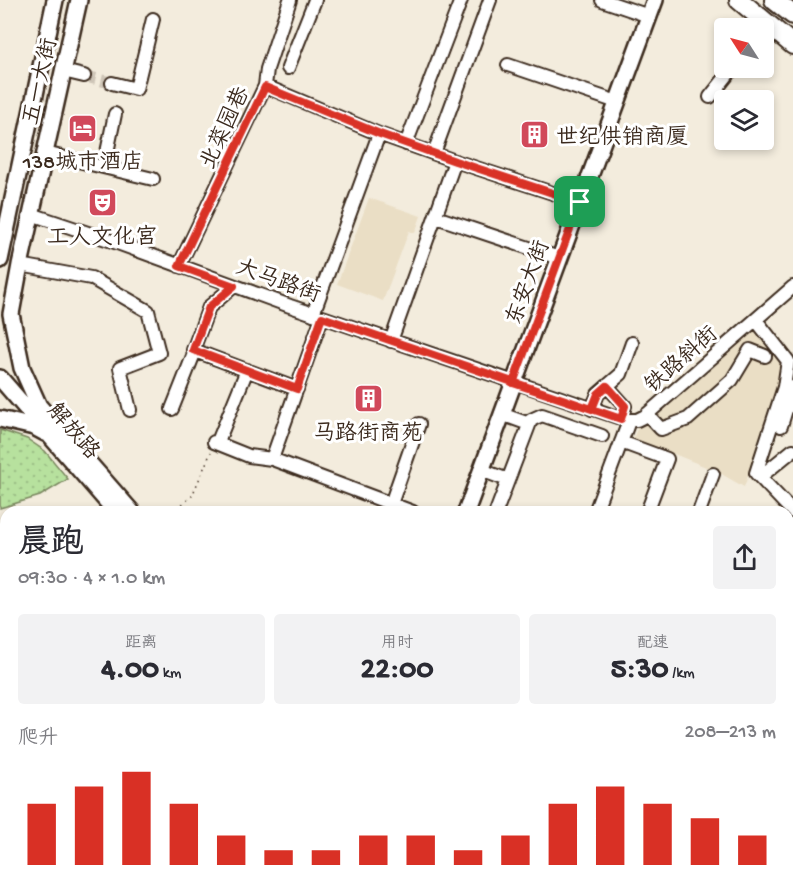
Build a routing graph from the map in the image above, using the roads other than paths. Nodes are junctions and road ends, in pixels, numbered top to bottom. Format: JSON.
{"nodes":[{"id":1,"x":56,"y":0,"type":"edge"},
{"id":2,"x":80,"y":0,"type":"edge"},
{"id":3,"x":290,"y":0,"type":"edge"},
{"id":4,"x":461,"y":0,"type":"edge"},
{"id":5,"x":490,"y":0,"type":"edge"},
{"id":6,"x":602,"y":0,"type":"edge"},
{"id":7,"x":655,"y":0,"type":"edge"},
{"id":8,"x":739,"y":0,"type":"edge"},
{"id":9,"x":312,"y":1,"type":"edge"},
{"id":10,"x":649,"y":16,"type":"junction"},
{"id":11,"x":757,"y":18,"type":"edge"},
{"id":12,"x":153,"y":19,"type":"dead end"},
{"id":13,"x":774,"y":32,"type":"edge"},
{"id":14,"x":274,"y":44,"type":"junction"},
{"id":15,"x":793,"y":45,"type":"edge"},
{"id":16,"x":294,"y":53,"type":"junction"},
{"id":17,"x":508,"y":65,"type":"dead end"},
{"id":18,"x":288,"y":68,"type":"dead end"},
{"id":19,"x":63,"y":71,"type":"junction"},
{"id":20,"x":84,"y":76,"type":"tunnel mouth"},
{"id":21,"x":725,"y":78,"type":"edge"},
{"id":22,"x":112,"y":83,"type":"tunnel mouth"},
{"id":23,"x":265,"y":87,"type":"junction"},
{"id":24,"x":710,"y":97,"type":"dead end"},
{"id":25,"x":617,"y":102,"type":"junction"},
{"id":26,"x":115,"y":114,"type":"dead end"},
{"id":27,"x":380,"y":134,"type":"junction"},
{"id":28,"x":406,"y":144,"type":"junction"},
{"id":29,"x":45,"y":153,"type":"junction"},
{"id":30,"x":434,"y":153,"type":"junction"},
{"id":31,"x":455,"y":161,"type":"junction"},
{"id":32,"x":104,"y":167,"type":"junction"},
{"id":33,"x":153,"y":179,"type":"dead end"},
{"id":34,"x":580,"y":202,"type":"junction"},
{"id":35,"x":31,"y":214,"type":"junction"},
{"id":36,"x":436,"y":217,"type":"junction"},
{"id":37,"x":559,"y":258,"type":"junction"},
{"id":38,"x":0,"y":260,"type":"edge"},
{"id":39,"x":20,"y":265,"type":"junction"},
{"id":40,"x":179,"y":266,"type":"junction"},
{"id":41,"x":234,"y":286,"type":"junction"},
{"id":42,"x":793,"y":287,"type":"edge"},
{"id":43,"x":318,"y":316,"type":"junction"},
{"id":44,"x":756,"y":320,"type":"junction"},
{"id":45,"x":391,"y":341,"type":"junction"},
{"id":46,"x":632,"y":343,"type":"dead end"},
{"id":47,"x":195,"y":351,"type":"junction"},
{"id":48,"x":765,"y":356,"type":"dead end"},
{"id":49,"x":791,"y":363,"type":"edge"},
{"id":50,"x":247,"y":370,"type":"junction"},
{"id":51,"x":0,"y":373,"type":"edge"},
{"id":52,"x":24,"y":373,"type":"junction"},
{"id":53,"x":513,"y":383,"type":"junction"},
{"id":54,"x":2,"y":385,"type":"edge"},
{"id":55,"x":607,"y":386,"type":"junction"},
{"id":56,"x":793,"y":387,"type":"edge"},
{"id":57,"x":297,"y":389,"type":"junction"},
{"id":58,"x":784,"y":401,"type":"junction"},
{"id":59,"x":172,"y":409,"type":"dead end"},
{"id":60,"x":592,"y":409,"type":"junction"},
{"id":61,"x":130,"y":410,"type":"dead end"},
{"id":62,"x":501,"y":414,"type":"junction"},
{"id":63,"x":647,"y":414,"type":"junction"},
{"id":64,"x":0,"y":418,"type":"edge"},
{"id":65,"x":625,"y":420,"type":"junction"},
{"id":66,"x":419,"y":424,"type":"dead end"},
{"id":67,"x":529,"y":424,"type":"junction"},
{"id":68,"x":781,"y":426,"type":"dead end"},
{"id":69,"x":53,"y":431,"type":"junction"},
{"id":70,"x":602,"y":436,"type":"dead end"},
{"id":71,"x":621,"y":442,"type":"junction"},
{"id":72,"x":793,"y":450,"type":"edge"},
{"id":73,"x":272,"y":459,"type":"junction"},
{"id":74,"x":481,"y":470,"type":"junction"},
{"id":75,"x":713,"y":474,"type":"dead end"},
{"id":76,"x":760,"y":477,"type":"junction"},
{"id":77,"x":508,"y":480,"type":"junction"},
{"id":78,"x":391,"y":504,"type":"junction"},
{"id":79,"x":111,"y":506,"type":"edge"},
{"id":80,"x":126,"y":506,"type":"edge"},
{"id":81,"x":396,"y":506,"type":"edge"},
{"id":82,"x":468,"y":506,"type":"edge"},
{"id":83,"x":498,"y":506,"type":"edge"},
{"id":84,"x":597,"y":506,"type":"edge"},
{"id":85,"x":649,"y":506,"type":"edge"},
{"id":86,"x":701,"y":506,"type":"edge"},
{"id":87,"x":787,"y":506,"type":"edge"}],
"edges":[{"from":1,"to":38,"type":"main road","name":"五一大街"},
{"from":2,"to":19,"type":"main road","name":"五一大街"},
{"from":3,"to":14,"type":"street","name":"北菜园巷"},
{"from":4,"to":28,"type":"street"},
{"from":5,"to":30,"type":"street"},
{"from":6,"to":10,"type":"street"},
{"from":7,"to":10,"type":"main road","name":"东安大街"},
{"from":8,"to":11,"type":"highway"},
{"from":9,"to":16,"type":"street"},
{"from":10,"to":25,"type":"main road","name":"东安大街"},
{"from":12,"to":22,"type":"street"},
{"from":13,"to":15,"type":"highway"},
{"from":14,"to":16,"type":"street"},
{"from":14,"to":23,"type":"street","name":"北菜园巷"},
{"from":16,"to":18,"type":"street"},
{"from":17,"to":25,"type":"street"},
{"from":19,"to":20,"type":"street"},
{"from":19,"to":29,"type":"main road","name":"五一大街"},
{"from":21,"to":24,"type":"street"},
{"from":23,"to":27,"type":"street"},
{"from":23,"to":40,"type":"street","name":"北菜园巷"},
{"from":25,"to":34,"type":"main road","name":"东安大街"},
{"from":26,"to":32,"type":"street"},
{"from":27,"to":28,"type":"street"},
{"from":27,"to":43,"type":"street"},
{"from":28,"to":30,"type":"street"},
{"from":29,"to":32,"type":"street"},
{"from":29,"to":35,"type":"main road","name":"五一大街"},
{"from":30,"to":31,"type":"street"},
{"from":31,"to":34,"type":"street"},
{"from":31,"to":36,"type":"street"},
{"from":32,"to":33,"type":"street"},
{"from":34,"to":37,"type":"main road","name":"东安大街"},
{"from":35,"to":39,"type":"main road","name":"五一大街"},
{"from":35,"to":40,"type":"street","name":"大马路街"},
{"from":36,"to":37,"type":"street"},
{"from":36,"to":45,"type":"street"},
{"from":37,"to":53,"type":"main road","name":"东安大街"},
{"from":39,"to":52,"type":"main road","name":"五一大街"},
{"from":39,"to":61,"type":"street"},
{"from":40,"to":41,"type":"street","name":"大马路街"},
{"from":41,"to":43,"type":"street","name":"大马路街"},
{"from":41,"to":47,"type":"street"},
{"from":42,"to":44,"type":"street","name":"铁路斜街"},
{"from":43,"to":45,"type":"street","name":"大马路街"},
{"from":43,"to":57,"type":"street"},
{"from":44,"to":49,"type":"street"},
{"from":44,"to":63,"type":"street","name":"铁路斜街"},
{"from":45,"to":53,"type":"street","name":"大马路街"},
{"from":46,"to":55,"type":"street"},
{"from":47,"to":50,"type":"street"},
{"from":47,"to":59,"type":"street"},
{"from":48,"to":63,"type":"street"},
{"from":49,"to":58,"type":"street"},
{"from":50,"to":57,"type":"street"},
{"from":50,"to":73,"type":"street"},
{"from":51,"to":52,"type":"main road"},
{"from":52,"to":54,"type":"main road"},
{"from":52,"to":69,"type":"main road","name":"五一大街"},
{"from":53,"to":60,"type":"street"},
{"from":53,"to":62,"type":"main road","name":"东安大街"},
{"from":54,"to":69,"type":"main road","name":"解放路"},
{"from":55,"to":60,"type":"street"},
{"from":55,"to":65,"type":"street"},
{"from":56,"to":58,"type":"street"},
{"from":57,"to":73,"type":"street"},
{"from":58,"to":68,"type":"street"},
{"from":58,"to":76,"type":"street"},
{"from":60,"to":65,"type":"street"},
{"from":62,"to":67,"type":"street"},
{"from":62,"to":74,"type":"main road","name":"东安大街"},
{"from":63,"to":65,"type":"street","name":"铁路斜街"},
{"from":64,"to":69,"type":"main road"},
{"from":65,"to":71,"type":"street"},
{"from":66,"to":78,"type":"street"},
{"from":67,"to":70,"type":"street"},
{"from":67,"to":77,"type":"street"},
{"from":69,"to":79,"type":"main road","name":"解放路"},
{"from":69,"to":80,"type":"main road","name":"解放路"},
{"from":71,"to":84,"type":"street"},
{"from":71,"to":85,"type":"street"},
{"from":72,"to":76,"type":"street"},
{"from":73,"to":78,"type":"street"},
{"from":74,"to":77,"type":"street"},
{"from":74,"to":82,"type":"main road","name":"东安大街"},
{"from":75,"to":86,"type":"street"},
{"from":76,"to":87,"type":"street"},
{"from":77,"to":83,"type":"street"},
{"from":78,"to":81,"type":"street"}]}
